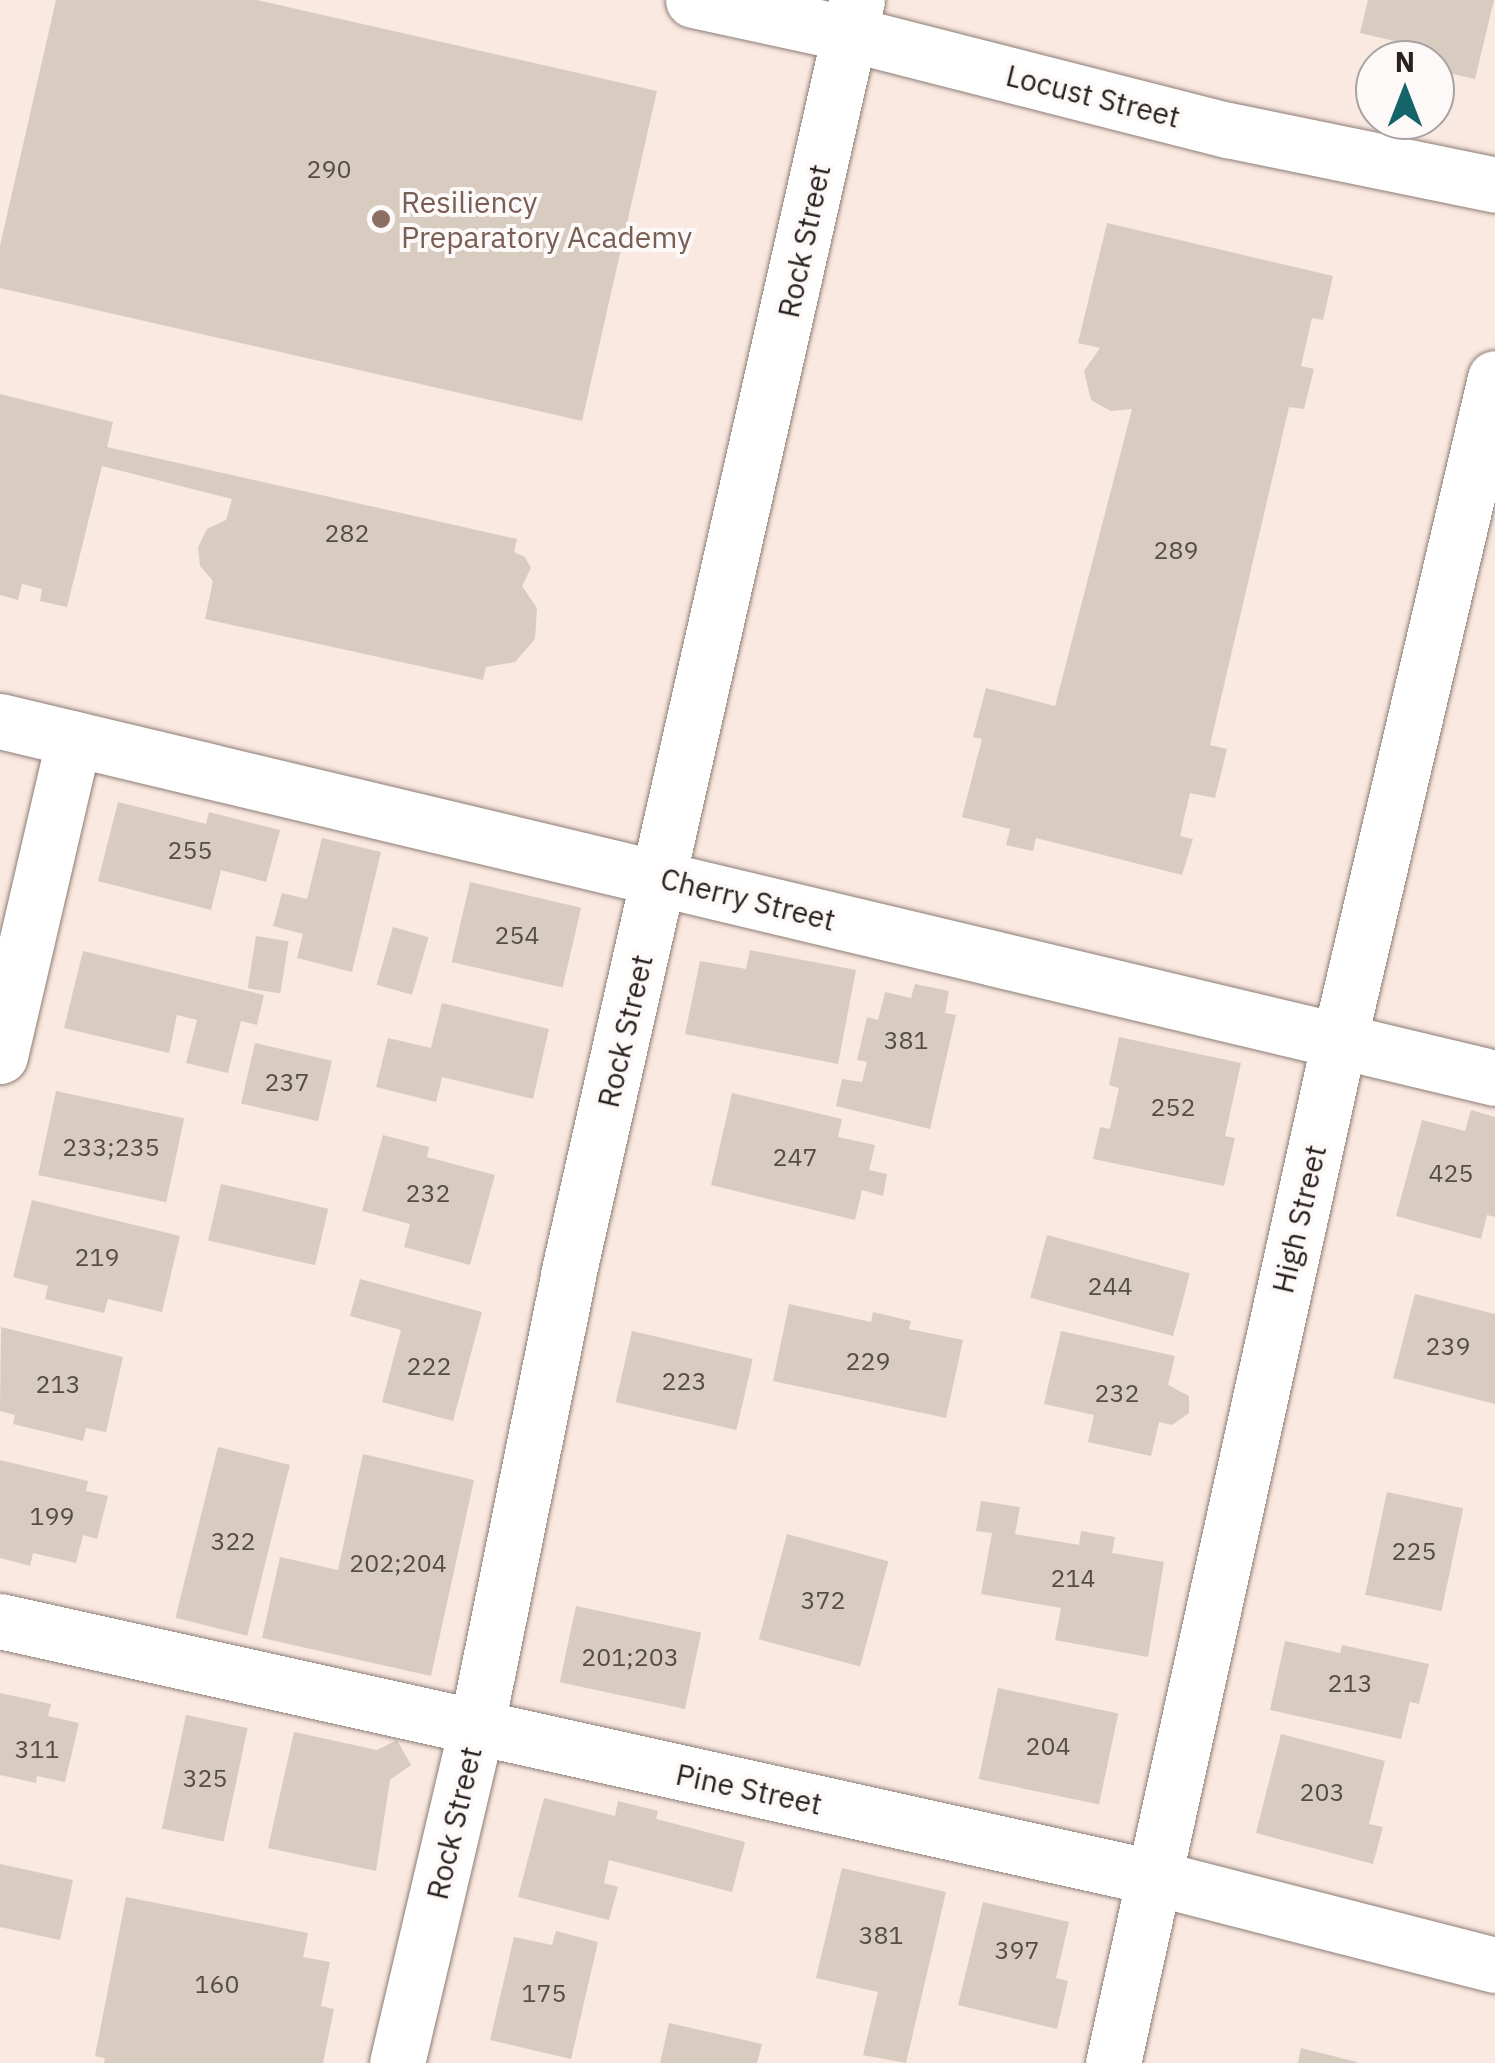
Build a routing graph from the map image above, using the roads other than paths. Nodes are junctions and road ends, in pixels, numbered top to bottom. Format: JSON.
{"nodes":[{"id":1,"x":692,"y":0,"type":"edge"},
{"id":2,"x":854,"y":17,"type":"edge"},
{"id":3,"x":1495,"y":185,"type":"edge"},
{"id":4,"x":1495,"y":378,"type":"edge"},
{"id":5,"x":0,"y":722,"type":"edge"},
{"id":6,"x":74,"y":739,"type":"junction"},
{"id":7,"x":660,"y":878,"type":"junction"},
{"id":8,"x":1339,"y":1040,"type":"junction"},
{"id":9,"x":0,"y":1056,"type":"edge"},
{"id":10,"x":1495,"y":1078,"type":"edge"},
{"id":11,"x":0,"y":1621,"type":"edge"},
{"id":12,"x":476,"y":1729,"type":"junction"},
{"id":13,"x":1152,"y":1877,"type":"junction"},
{"id":14,"x":1495,"y":1965,"type":"edge"},
{"id":15,"x":397,"y":2063,"type":"edge"},
{"id":16,"x":1113,"y":2063,"type":"edge"}],
"edges":[{"from":1,"to":2,"type":"street","name":"Locust Street"},
{"from":2,"to":3,"type":"street","name":"Locust Street"},
{"from":2,"to":7,"type":"street","name":"Rock Street"},
{"from":4,"to":8,"type":"street","name":"High Street"},
{"from":5,"to":6,"type":"street","name":"Cherry Street"},
{"from":6,"to":7,"type":"street","name":"Cherry Street"},
{"from":6,"to":9,"type":"street"},
{"from":7,"to":8,"type":"street","name":"Cherry Street"},
{"from":7,"to":12,"type":"street","name":"Rock Street"},
{"from":8,"to":10,"type":"street","name":"Cherry Street"},
{"from":8,"to":13,"type":"street","name":"High Street"},
{"from":11,"to":12,"type":"street","name":"Pine Street"},
{"from":12,"to":13,"type":"street","name":"Pine Street"},
{"from":12,"to":15,"type":"street","name":"Rock Street"},
{"from":13,"to":14,"type":"street","name":"Pine Street"},
{"from":13,"to":16,"type":"street","name":"High Street"}]}
